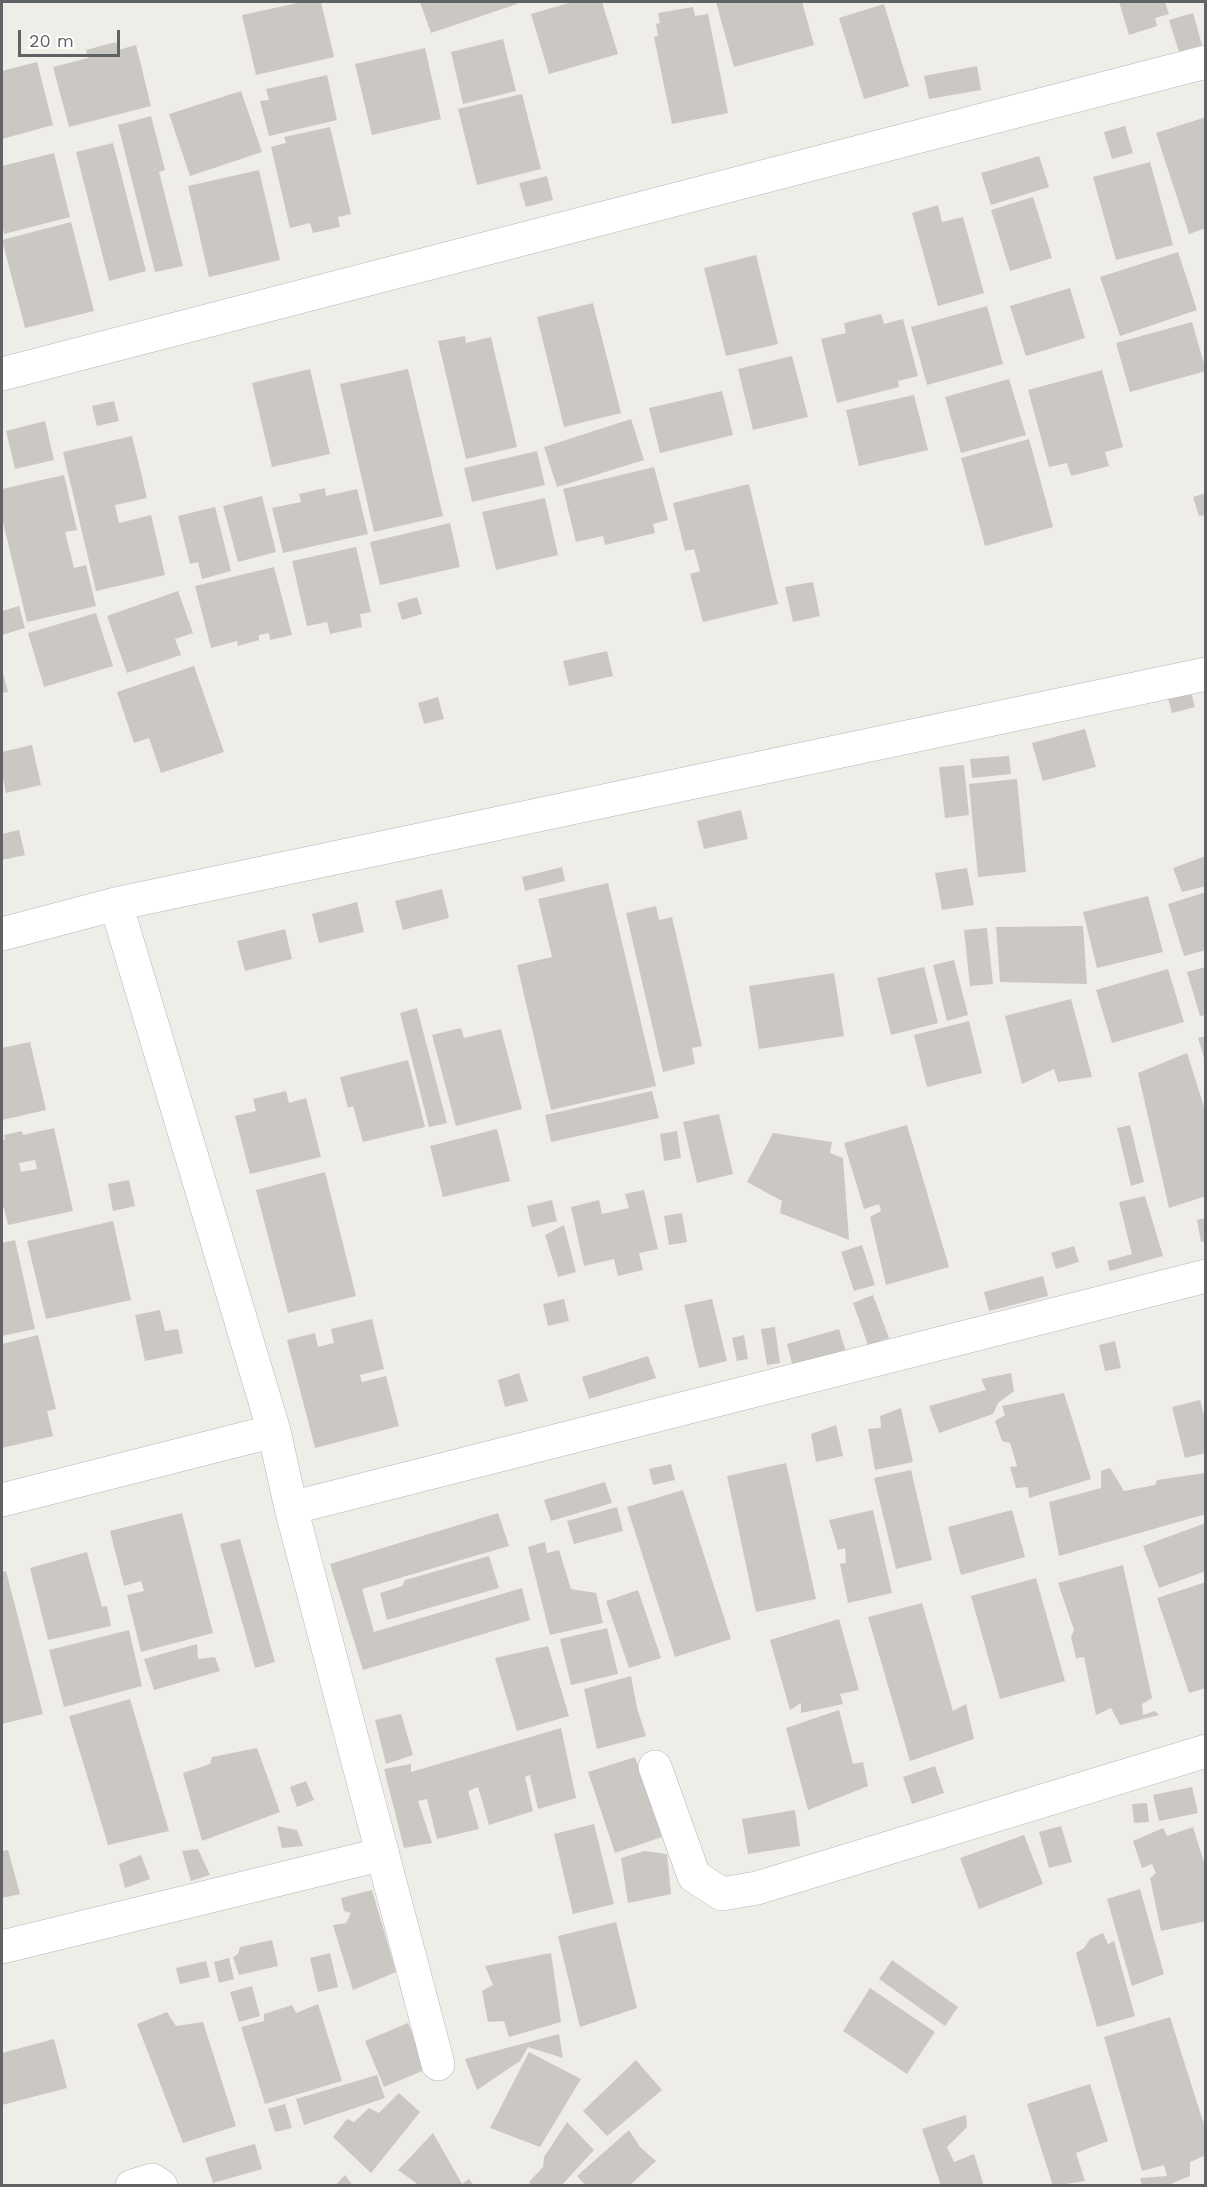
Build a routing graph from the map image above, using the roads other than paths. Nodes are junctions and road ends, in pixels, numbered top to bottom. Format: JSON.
{"nodes":[{"id":1,"x":1206,"y":62,"type":"edge"},
{"id":2,"x":2,"y":374,"type":"edge"},
{"id":3,"x":1206,"y":674,"type":"edge"},
{"id":4,"x":116,"y":904,"type":"junction"},
{"id":5,"x":2,"y":934,"type":"edge"},
{"id":6,"x":1206,"y":1276,"type":"edge"},
{"id":7,"x":274,"y":1431,"type":"junction"},
{"id":8,"x":2,"y":1500,"type":"edge"},
{"id":9,"x":291,"y":1508,"type":"junction"},
{"id":10,"x":1206,"y":1751,"type":"edge"},
{"id":11,"x":655,"y":1767,"type":"dead end"},
{"id":12,"x":382,"y":1854,"type":"junction"},
{"id":13,"x":2,"y":1947,"type":"edge"},
{"id":14,"x":438,"y":2064,"type":"dead end"},
{"id":15,"x":132,"y":2186,"type":"edge"},
{"id":16,"x":161,"y":2186,"type":"edge"}],
"edges":[{"from":1,"to":2,"type":"street"},
{"from":3,"to":4,"type":"street"},
{"from":4,"to":5,"type":"street"},
{"from":4,"to":7,"type":"street"},
{"from":6,"to":9,"type":"street"},
{"from":7,"to":8,"type":"street"},
{"from":7,"to":9,"type":"street"},
{"from":9,"to":12,"type":"street"},
{"from":10,"to":11,"type":"street"},
{"from":12,"to":13,"type":"street"},
{"from":12,"to":14,"type":"street"},
{"from":15,"to":16,"type":"street"}]}
